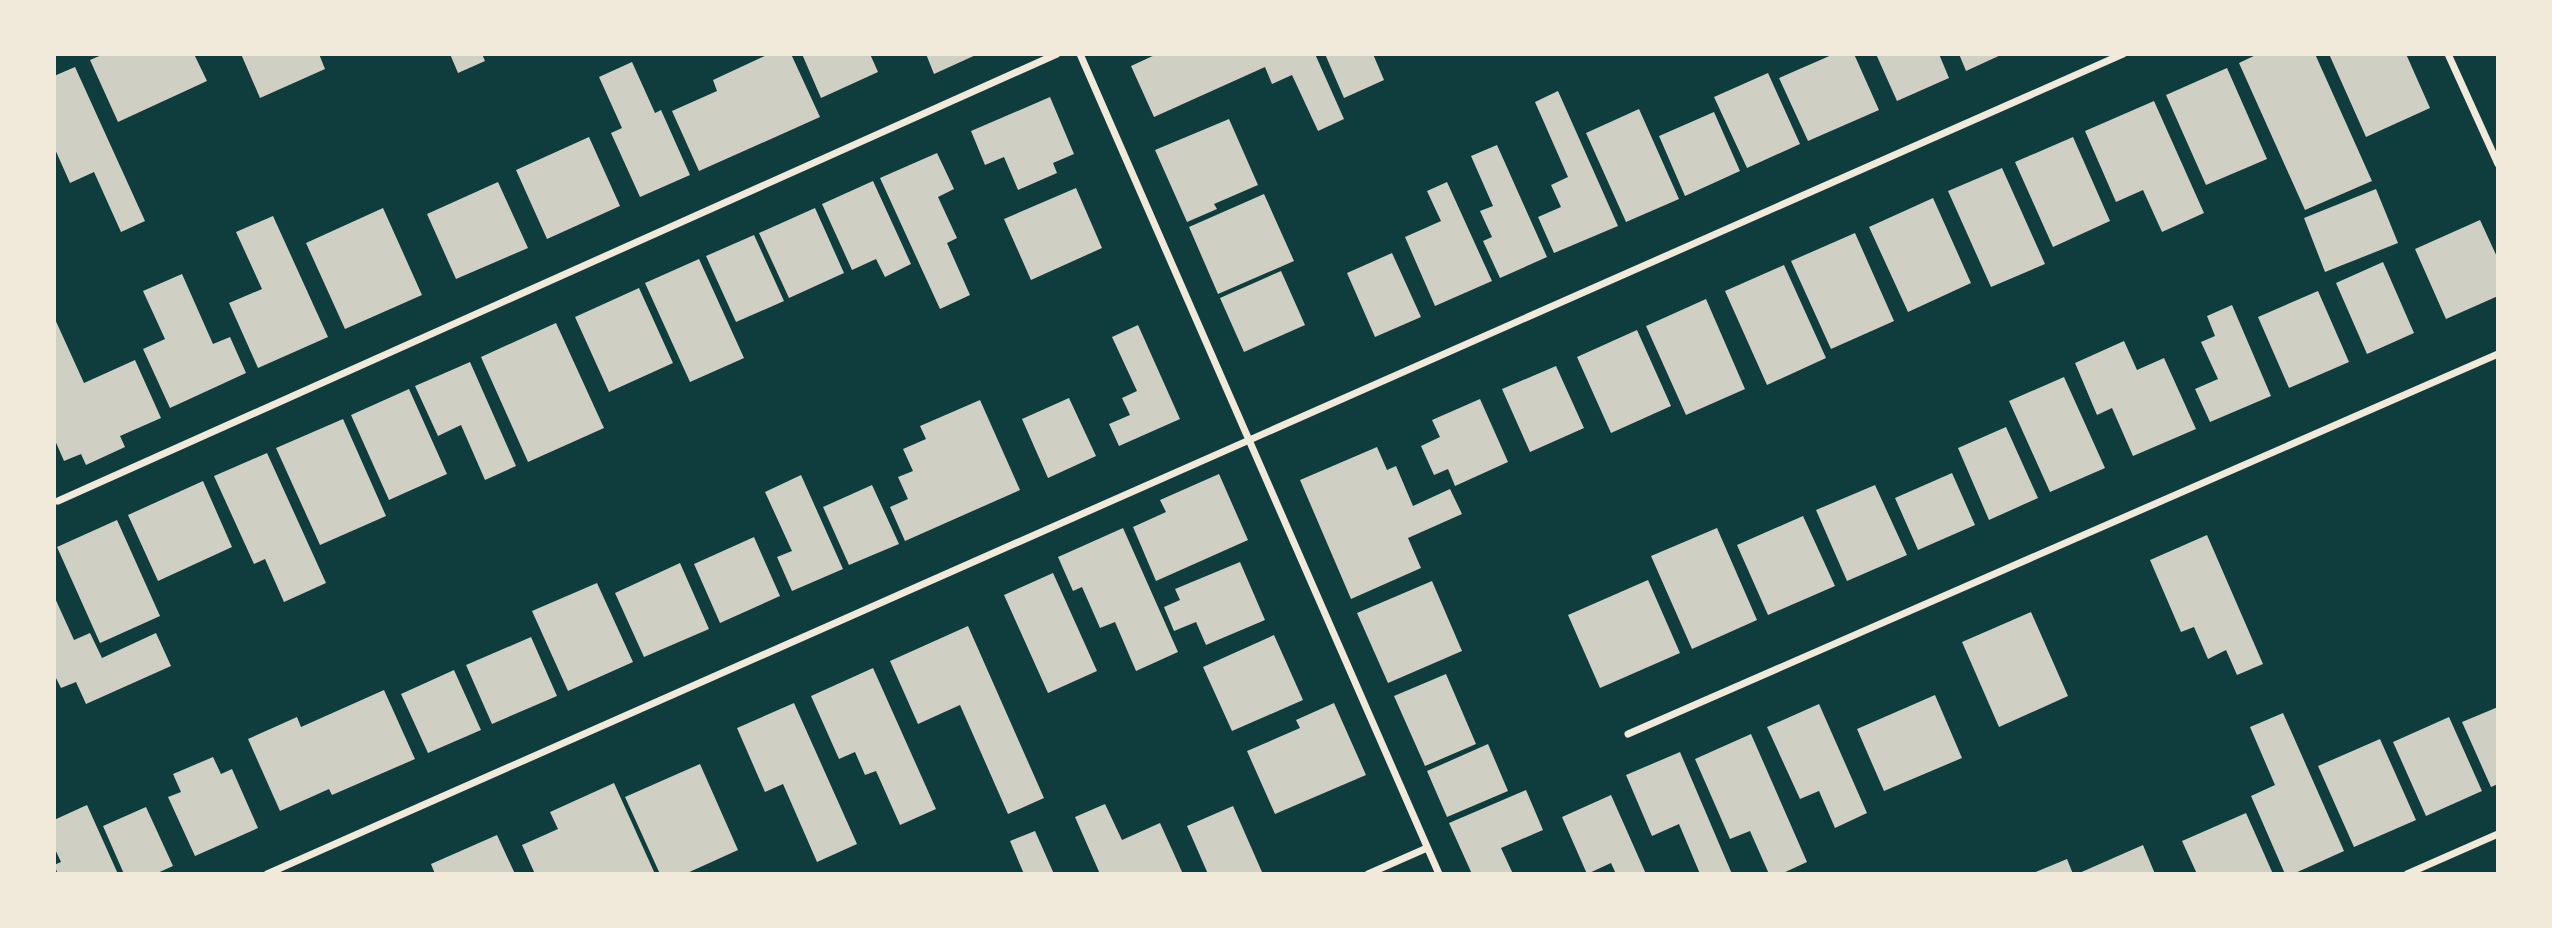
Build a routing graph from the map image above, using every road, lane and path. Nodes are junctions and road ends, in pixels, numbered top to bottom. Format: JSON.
{"nodes":[{"id":1,"x":1057,"y":54,"type":"edge"},
{"id":2,"x":1080,"y":54,"type":"edge"},
{"id":3,"x":2123,"y":54,"type":"edge"},
{"id":4,"x":2448,"y":54,"type":"edge"},
{"id":5,"x":2498,"y":164,"type":"edge"},
{"id":6,"x":2498,"y":354,"type":"edge"},
{"id":7,"x":1249,"y":441,"type":"junction"},
{"id":8,"x":58,"y":502,"type":"dead end"},
{"id":9,"x":1628,"y":734,"type":"dead end"},
{"id":10,"x":2498,"y":834,"type":"edge"},
{"id":11,"x":1427,"y":848,"type":"junction"},
{"id":12,"x":267,"y":874,"type":"edge"},
{"id":13,"x":1368,"y":874,"type":"edge"},
{"id":14,"x":1438,"y":874,"type":"edge"},
{"id":15,"x":2407,"y":874,"type":"edge"}],
"edges":[{"from":1,"to":8,"type":"street"},
{"from":2,"to":7,"type":"street"},
{"from":3,"to":7,"type":"street"},
{"from":4,"to":5,"type":"street"},
{"from":6,"to":9,"type":"street"},
{"from":7,"to":11,"type":"street"},
{"from":7,"to":12,"type":"street"},
{"from":10,"to":15,"type":"street"},
{"from":11,"to":13,"type":"street"},
{"from":11,"to":14,"type":"street"}]}
